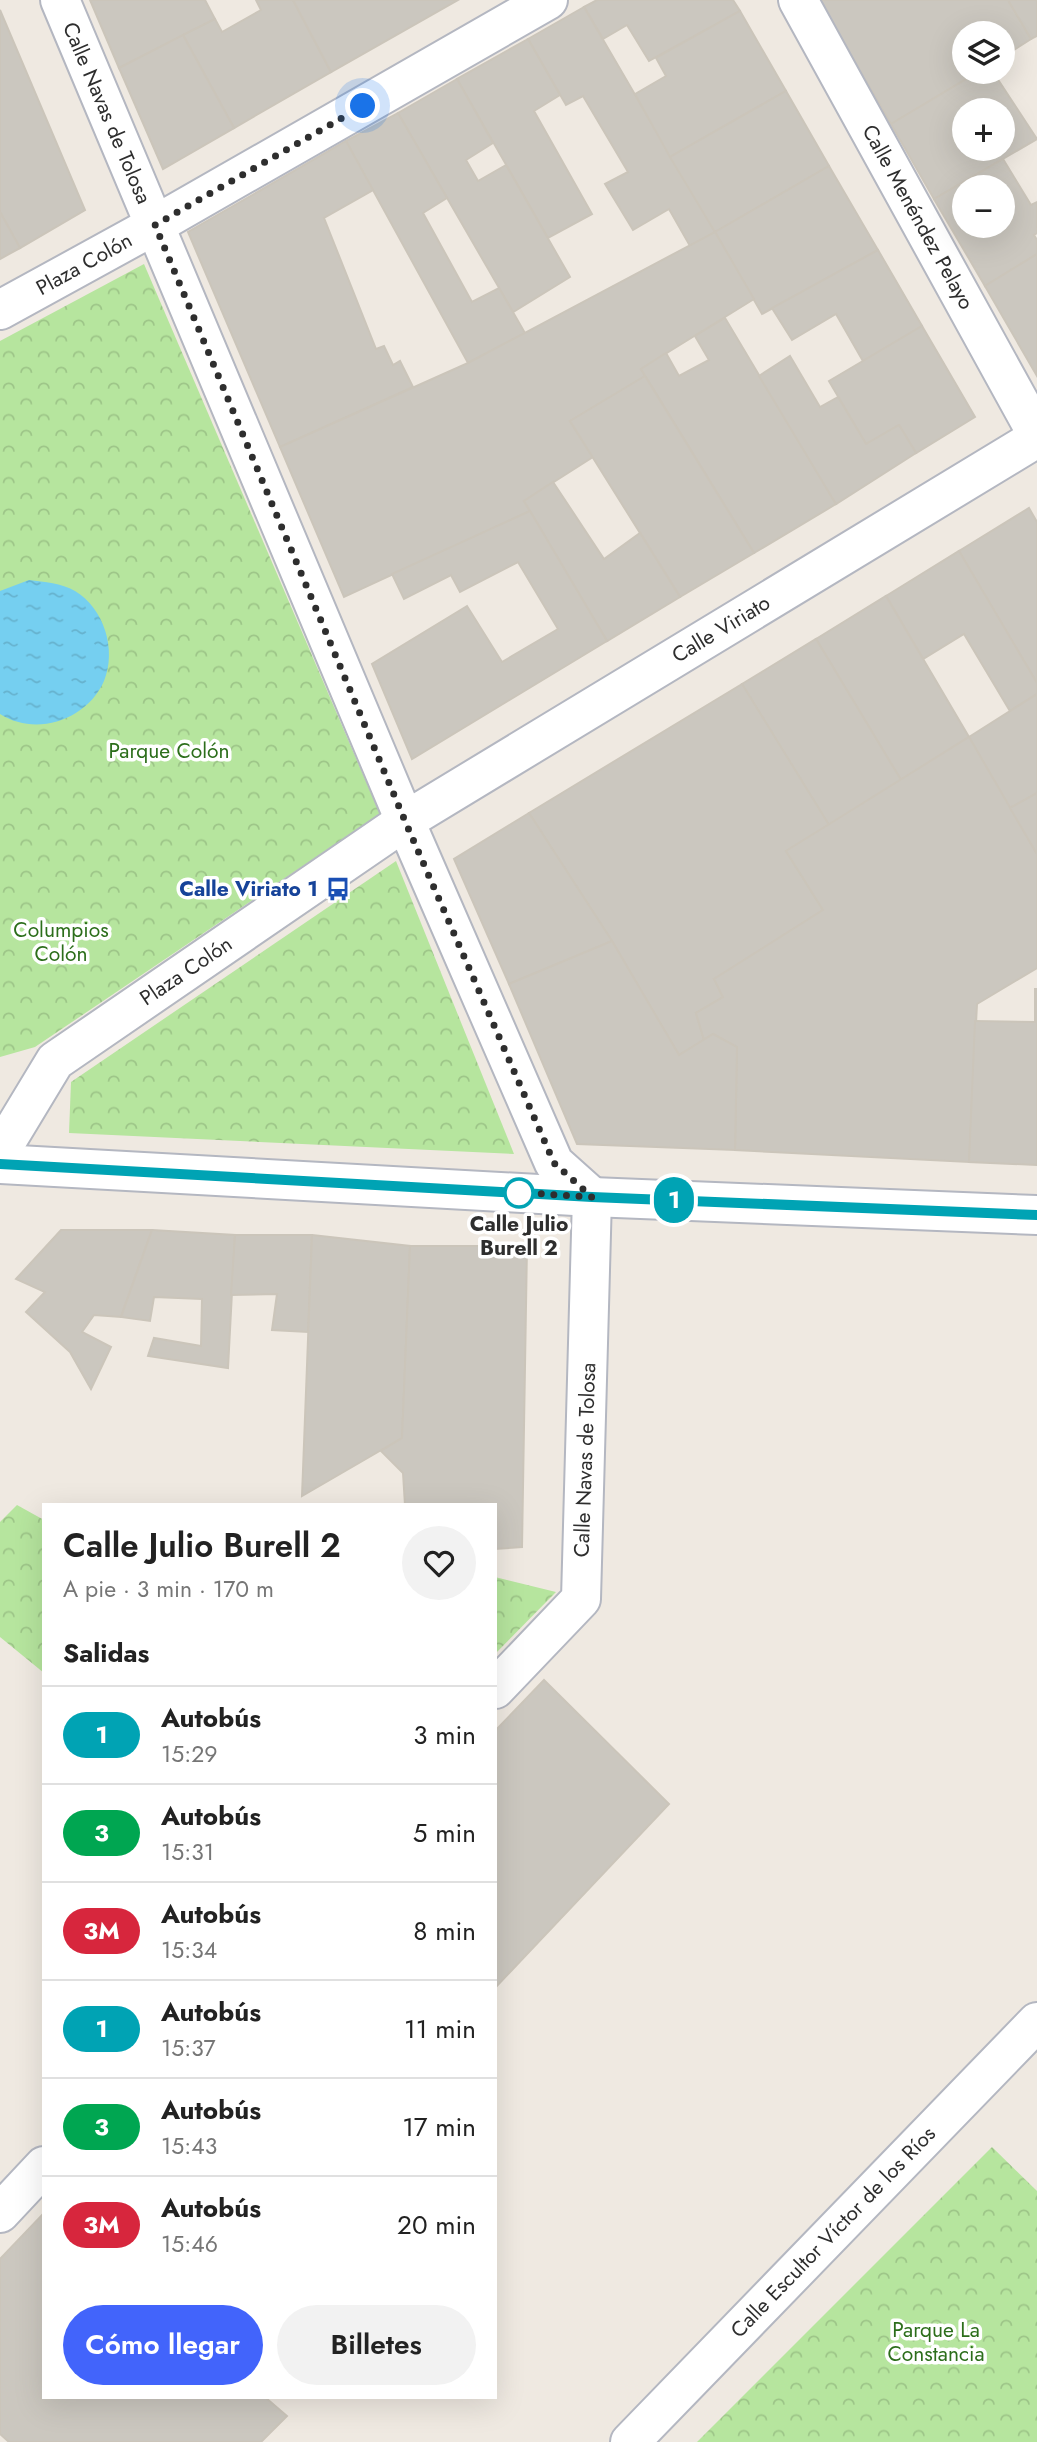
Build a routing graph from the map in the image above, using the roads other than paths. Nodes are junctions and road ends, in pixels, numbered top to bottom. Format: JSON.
{"nodes":[{"id":1,"x":60,"y":0,"type":"edge"},
{"id":2,"x":548,"y":0,"type":"edge"},
{"id":3,"x":798,"y":0,"type":"edge"},
{"id":4,"x":155,"y":225,"type":"junction"},
{"id":5,"x":0,"y":310,"type":"edge"},
{"id":6,"x":1037,"y":436,"type":"edge"},
{"id":7,"x":405,"y":821,"type":"junction"},
{"id":8,"x":0,"y":1152,"type":"edge"},
{"id":9,"x":0,"y":1164,"type":"edge"},
{"id":10,"x":592,"y":1197,"type":"junction"},
{"id":11,"x":1037,"y":1214,"type":"edge"},
{"id":12,"x":497,"y":1687,"type":"edge"},
{"id":13,"x":1037,"y":2022,"type":"edge"},
{"id":14,"x":42,"y":2168,"type":"edge"},
{"id":15,"x":0,"y":2213,"type":"edge"},
{"id":16,"x":630,"y":2442,"type":"edge"}],
"edges":[{"from":1,"to":4,"type":"street","name":"Calle Navas de Tolosa"},
{"from":2,"to":4,"type":"street"},
{"from":3,"to":6,"type":"street","name":"Calle Menéndez Pelayo"},
{"from":4,"to":5,"type":"street","name":"Plaza Colón"},
{"from":4,"to":7,"type":"street","name":"Plaza Colón"},
{"from":6,"to":7,"type":"street","name":"Calle Viriato"},
{"from":7,"to":8,"type":"street","name":"Plaza Colón"},
{"from":7,"to":10,"type":"street","name":"Plaza Colón"},
{"from":9,"to":10,"type":"street"},
{"from":10,"to":11,"type":"street"},
{"from":10,"to":12,"type":"street","name":"Calle Navas de Tolosa"},
{"from":13,"to":16,"type":"street","name":"Calle Escultor Víctor de los Ríos"},
{"from":14,"to":15,"type":"street"}]}
